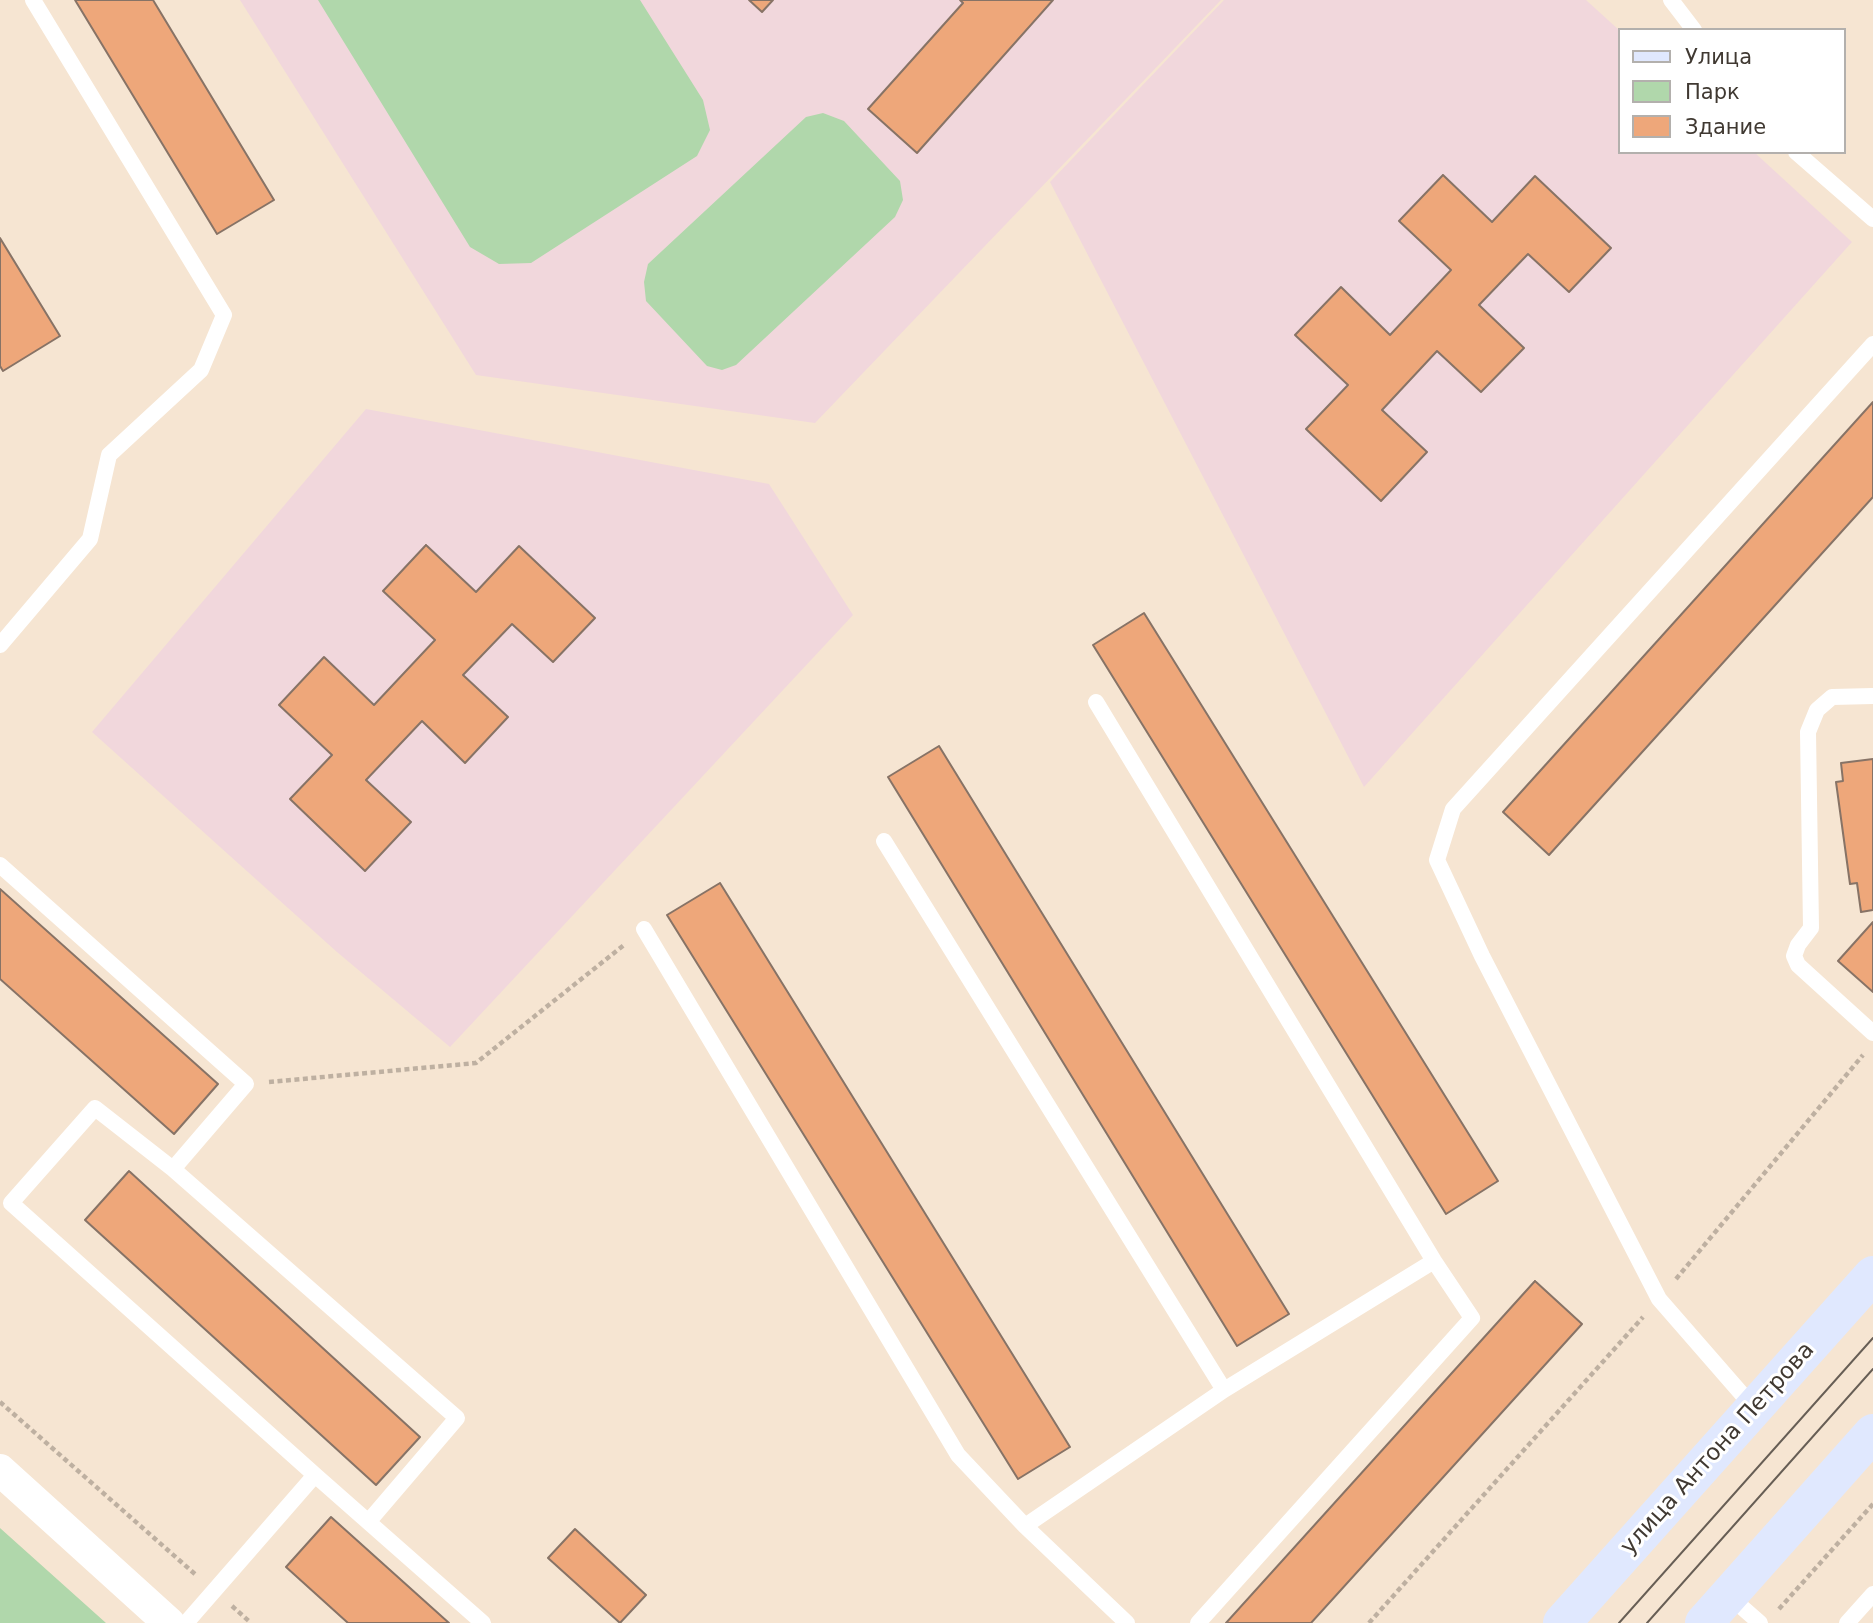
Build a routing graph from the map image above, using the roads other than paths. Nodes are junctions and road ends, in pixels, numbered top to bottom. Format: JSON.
{"nodes":[{"id":1,"x":33,"y":0,"type":"edge"},
{"id":2,"x":1671,"y":0,"type":"edge"},
{"id":3,"x":1692,"y":28,"type":"edge"},
{"id":4,"x":1799,"y":154,"type":"edge"},
{"id":5,"x":1873,"y":219,"type":"edge"},
{"id":6,"x":1873,"y":344,"type":"edge"},
{"id":7,"x":0,"y":645,"type":"edge"},
{"id":8,"x":1873,"y":696,"type":"edge"},
{"id":9,"x":1096,"y":702,"type":"dead end"},
{"id":10,"x":884,"y":841,"type":"dead end"},
{"id":11,"x":0,"y":865,"type":"edge"},
{"id":12,"x":644,"y":929,"type":"road end"},
{"id":13,"x":1873,"y":1033,"type":"edge"},
{"id":14,"x":173,"y":1169,"type":"junction"},
{"id":15,"x":1434,"y":1261,"type":"junction"},
{"id":16,"x":1873,"y":1275,"type":"edge"},
{"id":17,"x":1224,"y":1390,"type":"junction"},
{"id":18,"x":1754,"y":1408,"type":"junction"},
{"id":19,"x":1873,"y":1433,"type":"edge"},
{"id":20,"x":0,"y":1471,"type":"edge"},
{"id":21,"x":315,"y":1475,"type":"junction"},
{"id":22,"x":369,"y":1521,"type":"junction"},
{"id":23,"x":1025,"y":1526,"type":"junction"},
{"id":24,"x":1873,"y":1594,"type":"edge"},
{"id":25,"x":1716,"y":1609,"type":"edge"},
{"id":26,"x":169,"y":1623,"type":"edge"},
{"id":27,"x":186,"y":1623,"type":"edge"},
{"id":28,"x":483,"y":1623,"type":"edge"},
{"id":29,"x":1127,"y":1623,"type":"edge"},
{"id":30,"x":1198,"y":1623,"type":"edge"},
{"id":31,"x":1562,"y":1623,"type":"edge"},
{"id":32,"x":1760,"y":1623,"type":"edge"},
{"id":33,"x":1847,"y":1623,"type":"edge"}],
"edges":[{"from":1,"to":7,"type":"lane"},
{"from":2,"to":3,"type":"lane"},
{"from":4,"to":5,"type":"lane"},
{"from":6,"to":18,"type":"lane"},
{"from":8,"to":13,"type":"lane"},
{"from":9,"to":15,"type":"lane"},
{"from":10,"to":17,"type":"lane"},
{"from":11,"to":14,"type":"lane"},
{"from":12,"to":23,"type":"lane"},
{"from":14,"to":21,"type":"lane"},
{"from":14,"to":22,"type":"lane"},
{"from":15,"to":17,"type":"lane"},
{"from":15,"to":30,"type":"lane"},
{"from":16,"to":18,"type":"main road","name":"улица Антона Петрова"},
{"from":17,"to":23,"type":"lane"},
{"from":18,"to":31,"type":"main road","name":"улица Антона Петрова"},
{"from":19,"to":25,"type":"main road"},
{"from":20,"to":26,"type":"street"},
{"from":21,"to":22,"type":"lane"},
{"from":21,"to":27,"type":"lane"},
{"from":22,"to":28,"type":"lane"},
{"from":23,"to":29,"type":"lane"},
{"from":24,"to":33,"type":"lane"},
{"from":25,"to":32,"type":"lane"}]}
